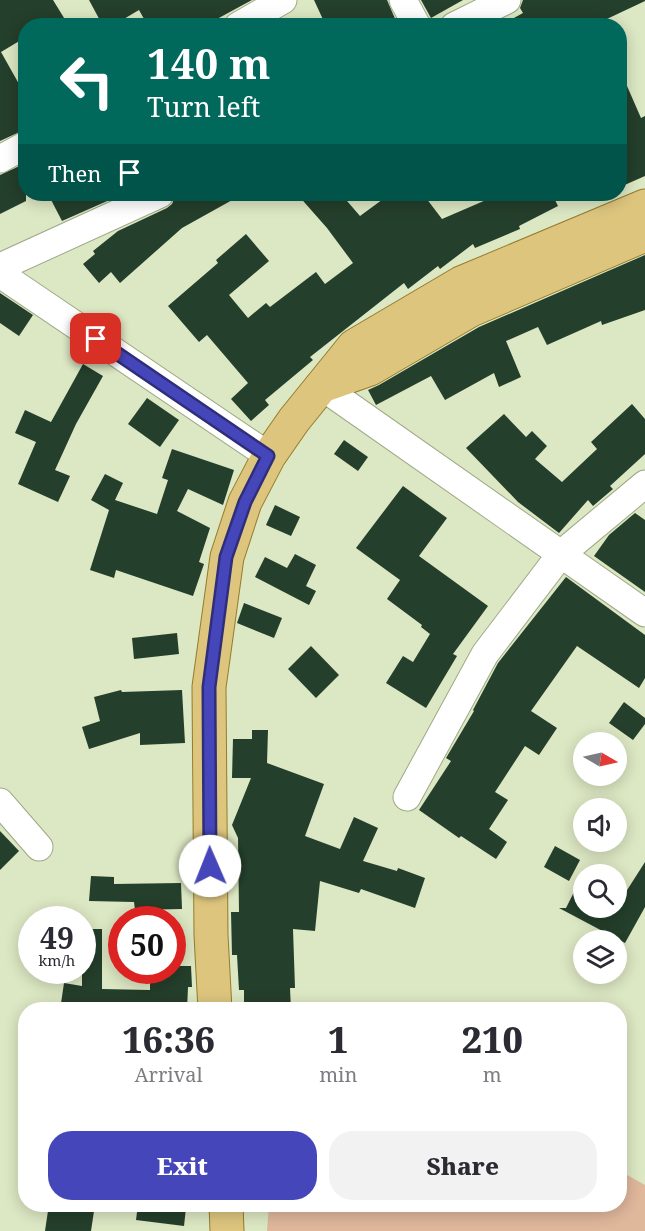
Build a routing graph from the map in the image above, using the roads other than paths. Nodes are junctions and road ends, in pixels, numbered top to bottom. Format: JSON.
{"nodes":[{"id":1,"x":283,"y":0,"type":"edge"},
{"id":2,"x":403,"y":0,"type":"edge"},
{"id":3,"x":507,"y":0,"type":"edge"},
{"id":4,"x":252,"y":18,"type":"edge"},
{"id":5,"x":413,"y":18,"type":"edge"},
{"id":6,"x":470,"y":18,"type":"edge"},
{"id":7,"x":18,"y":149,"type":"edge"},
{"id":8,"x":0,"y":159,"type":"edge"},
{"id":9,"x":145,"y":201,"type":"edge"},
{"id":10,"x":645,"y":206,"type":"edge"},
{"id":11,"x":645,"y":235,"type":"edge"},
{"id":12,"x":0,"y":267,"type":"edge"},
{"id":13,"x":0,"y":274,"type":"edge"},
{"id":14,"x":321,"y":386,"type":"junction"},
{"id":15,"x":268,"y":456,"type":"junction"},
{"id":16,"x":645,"y":484,"type":"edge"},
{"id":17,"x":561,"y":554,"type":"junction"},
{"id":18,"x":645,"y":613,"type":"edge"},
{"id":19,"x":407,"y":797,"type":"dead end"},
{"id":20,"x":0,"y":802,"type":"edge"},
{"id":21,"x":39,"y":847,"type":"dead end"},
{"id":22,"x":215,"y":1002,"type":"edge"},
{"id":23,"x":226,"y":1212,"type":"edge"},
{"id":24,"x":227,"y":1231,"type":"edge"}],
"edges":[{"from":1,"to":4,"type":"street"},
{"from":2,"to":5,"type":"street"},
{"from":3,"to":6,"type":"street"},
{"from":7,"to":8,"type":"street"},
{"from":9,"to":12,"type":"street"},
{"from":10,"to":14,"type":"main road"},
{"from":11,"to":14,"type":"main road"},
{"from":13,"to":15,"type":"street"},
{"from":14,"to":15,"type":"main road"},
{"from":14,"to":17,"type":"street"},
{"from":15,"to":22,"type":"main road"},
{"from":16,"to":17,"type":"street"},
{"from":17,"to":18,"type":"street"},
{"from":17,"to":19,"type":"street"},
{"from":20,"to":21,"type":"street"},
{"from":23,"to":24,"type":"main road"}]}
